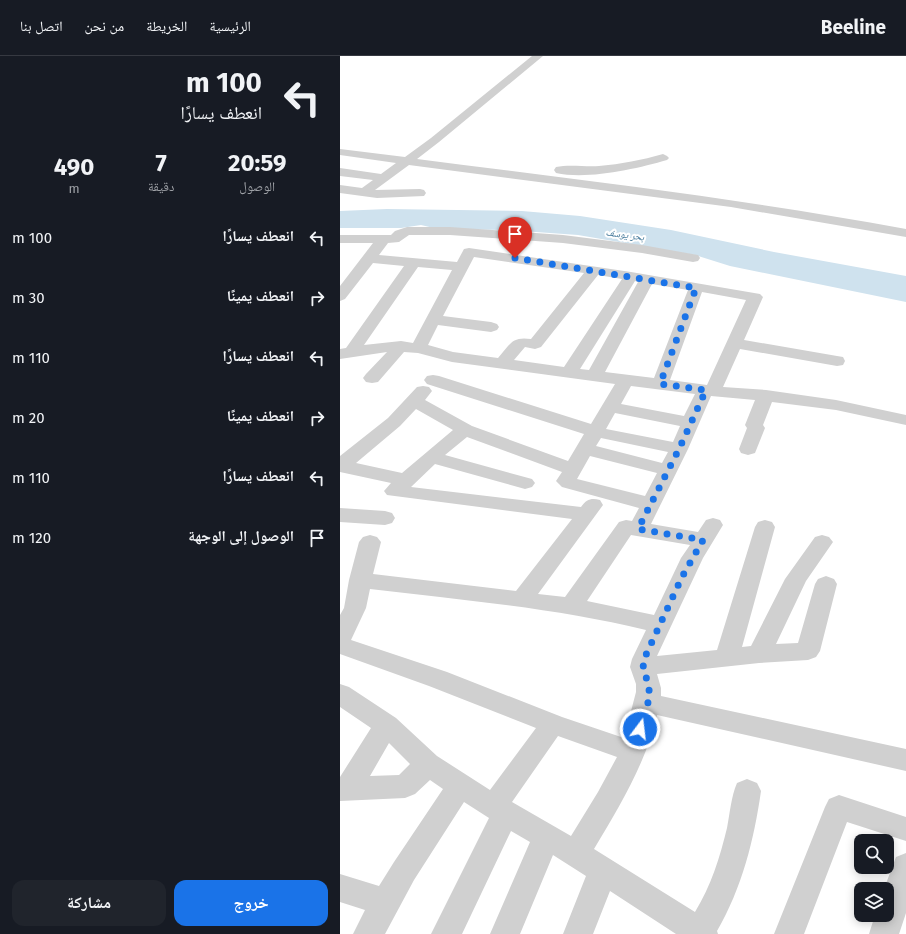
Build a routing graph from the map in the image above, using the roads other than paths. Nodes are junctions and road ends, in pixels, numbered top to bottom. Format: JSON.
{"nodes":[{"id":1,"x":538,"y":56,"type":"edge"},
{"id":2,"x":340,"y":152,"type":"edge"},
{"id":3,"x":663,"y":158,"type":"dead end"},
{"id":4,"x":408,"y":161,"type":"junction"},
{"id":5,"x":340,"y":172,"type":"edge"},
{"id":6,"x":521,"y":176,"type":"junction"},
{"id":7,"x":384,"y":178,"type":"junction"},
{"id":8,"x":340,"y":189,"type":"edge"},
{"id":9,"x":363,"y":193,"type":"junction"},
{"id":10,"x":420,"y":193,"type":"dead end"},
{"id":11,"x":481,"y":233,"type":"junction"},
{"id":12,"x":906,"y":233,"type":"edge"},
{"id":13,"x":340,"y":239,"type":"edge"},
{"id":14,"x":384,"y":239,"type":"junction"},
{"id":15,"x":469,"y":252,"type":"junction"},
{"id":16,"x":369,"y":258,"type":"junction"},
{"id":17,"x":693,"y":258,"type":"dead end"},
{"id":18,"x":414,"y":262,"type":"junction"},
{"id":19,"x":462,"y":267,"type":"junction"},
{"id":20,"x":594,"y":270,"type":"junction"},
{"id":21,"x":639,"y":278,"type":"junction"},
{"id":22,"x":696,"y":288,"type":"junction"},
{"id":23,"x":340,"y":296,"type":"edge"},
{"id":24,"x":433,"y":320,"type":"junction"},
{"id":25,"x":492,"y":327,"type":"dead end"},
{"id":26,"x":735,"y":343,"type":"junction"},
{"id":27,"x":400,"y":346,"type":"junction"},
{"id":28,"x":418,"y":348,"type":"junction"},
{"id":29,"x":346,"y":353,"type":"edge"},
{"id":30,"x":452,"y":357,"type":"junction"},
{"id":31,"x":836,"y":361,"type":"dead end"},
{"id":32,"x":502,"y":364,"type":"junction"},
{"id":33,"x":569,"y":373,"type":"junction"},
{"id":34,"x":594,"y":376,"type":"junction"},
{"id":35,"x":372,"y":378,"type":"dead end"},
{"id":36,"x":433,"y":380,"type":"junction"},
{"id":37,"x":626,"y":380,"type":"junction"},
{"id":38,"x":660,"y":384,"type":"junction"},
{"id":39,"x":709,"y":390,"type":"junction"},
{"id":40,"x":766,"y":395,"type":"junction"},
{"id":41,"x":414,"y":401,"type":"junction"},
{"id":42,"x":610,"y":407,"type":"junction"},
{"id":43,"x":906,"y":420,"type":"edge"},
{"id":44,"x":691,"y":423,"type":"junction"},
{"id":45,"x":465,"y":430,"type":"junction"},
{"id":46,"x":596,"y":432,"type":"junction"},
{"id":47,"x":585,"y":449,"type":"junction"},
{"id":48,"x":679,"y":449,"type":"junction"},
{"id":49,"x":748,"y":449,"type":"dead end"},
{"id":50,"x":431,"y":458,"type":"junction"},
{"id":51,"x":340,"y":466,"type":"edge"},
{"id":52,"x":573,"y":469,"type":"junction"},
{"id":53,"x":668,"y":470,"type":"junction"},
{"id":54,"x":406,"y":480,"type":"junction"},
{"id":55,"x":525,"y":483,"type":"dead end"},
{"id":56,"x":602,"y":492,"type":"junction"},
{"id":57,"x":650,"y":504,"type":"junction"},
{"id":58,"x":586,"y":514,"type":"junction"},
{"id":59,"x":340,"y":515,"type":"edge"},
{"id":60,"x":385,"y":518,"type":"dead end"},
{"id":61,"x":765,"y":526,"type":"dead end"},
{"id":62,"x":638,"y":529,"type":"junction"},
{"id":63,"x":370,"y":542,"type":"dead end"},
{"id":64,"x":822,"y":542,"type":"dead end"},
{"id":65,"x":360,"y":580,"type":"junction"},
{"id":66,"x":826,"y":584,"type":"dead end"},
{"id":67,"x":521,"y":600,"type":"junction"},
{"id":68,"x":571,"y":606,"type":"junction"},
{"id":69,"x":661,"y":625,"type":"junction"},
{"id":70,"x":340,"y":639,"type":"edge"},
{"id":71,"x":340,"y":645,"type":"edge"},
{"id":72,"x":759,"y":654,"type":"junction"},
{"id":73,"x":727,"y":657,"type":"junction"},
{"id":74,"x":642,"y":667,"type":"junction"},
{"id":75,"x":340,"y":694,"type":"edge"},
{"id":76,"x":647,"y":703,"type":"junction"},
{"id":77,"x":340,"y":710,"type":"edge"},
{"id":78,"x":553,"y":724,"type":"junction"},
{"id":79,"x":387,"y":725,"type":"junction"},
{"id":80,"x":633,"y":752,"type":"junction"},
{"id":81,"x":906,"y":760,"type":"edge"},
{"id":82,"x":428,"y":764,"type":"junction"},
{"id":83,"x":460,"y":786,"type":"junction"},
{"id":84,"x":344,"y":788,"type":"edge"},
{"id":85,"x":747,"y":791,"type":"dead end"},
{"id":86,"x":500,"y":810,"type":"junction"},
{"id":87,"x":906,"y":829,"type":"edge"},
{"id":88,"x":546,"y":837,"type":"junction"},
{"id":89,"x":576,"y":854,"type":"junction"},
{"id":90,"x":906,"y":866,"type":"edge"},
{"id":91,"x":603,"y":870,"type":"junction"},
{"id":92,"x":340,"y":888,"type":"edge"},
{"id":93,"x":385,"y":902,"type":"junction"},
{"id":94,"x":368,"y":934,"type":"edge"},
{"id":95,"x":446,"y":934,"type":"edge"},
{"id":96,"x":506,"y":934,"type":"edge"},
{"id":97,"x":578,"y":934,"type":"edge"},
{"id":98,"x":701,"y":934,"type":"edge"},
{"id":99,"x":789,"y":934,"type":"edge"},
{"id":100,"x":884,"y":934,"type":"edge"}],
"edges":[{"from":1,"to":4,"type":"street"},
{"from":2,"to":4,"type":"street"},
{"from":3,"to":6,"type":"street"},
{"from":4,"to":6,"type":"street"},
{"from":4,"to":7,"type":"street"},
{"from":5,"to":7,"type":"street"},
{"from":6,"to":12,"type":"street"},
{"from":7,"to":9,"type":"street"},
{"from":8,"to":9,"type":"street"},
{"from":9,"to":10,"type":"street"},
{"from":11,"to":14,"type":"street"},
{"from":11,"to":15,"type":"street"},
{"from":11,"to":17,"type":"street"},
{"from":13,"to":14,"type":"street"},
{"from":14,"to":16,"type":"street"},
{"from":15,"to":19,"type":"street"},
{"from":15,"to":20,"type":"street"},
{"from":16,"to":18,"type":"street"},
{"from":16,"to":23,"type":"street"},
{"from":18,"to":19,"type":"street"},
{"from":18,"to":29,"type":"street"},
{"from":19,"to":24,"type":"street"},
{"from":20,"to":21,"type":"street"},
{"from":20,"to":32,"type":"street"},
{"from":21,"to":22,"type":"street"},
{"from":21,"to":33,"type":"street"},
{"from":21,"to":34,"type":"street"},
{"from":22,"to":26,"type":"street"},
{"from":22,"to":38,"type":"street"},
{"from":24,"to":25,"type":"street"},
{"from":24,"to":28,"type":"street"},
{"from":26,"to":31,"type":"street"},
{"from":26,"to":39,"type":"street"},
{"from":27,"to":28,"type":"street"},
{"from":27,"to":29,"type":"street"},
{"from":27,"to":35,"type":"street"},
{"from":28,"to":30,"type":"street"},
{"from":30,"to":32,"type":"street"},
{"from":30,"to":36,"type":"street"},
{"from":32,"to":33,"type":"street"},
{"from":33,"to":34,"type":"street"},
{"from":34,"to":37,"type":"street"},
{"from":36,"to":41,"type":"street"},
{"from":36,"to":46,"type":"street"},
{"from":37,"to":38,"type":"street"},
{"from":37,"to":42,"type":"street"},
{"from":38,"to":39,"type":"street"},
{"from":39,"to":40,"type":"street"},
{"from":39,"to":44,"type":"street"},
{"from":40,"to":43,"type":"street"},
{"from":40,"to":49,"type":"street"},
{"from":41,"to":45,"type":"street"},
{"from":41,"to":51,"type":"street"},
{"from":42,"to":44,"type":"street"},
{"from":42,"to":46,"type":"street"},
{"from":44,"to":48,"type":"street"},
{"from":45,"to":50,"type":"street"},
{"from":45,"to":52,"type":"street"},
{"from":46,"to":47,"type":"street"},
{"from":46,"to":48,"type":"street"},
{"from":47,"to":52,"type":"street"},
{"from":47,"to":53,"type":"street"},
{"from":48,"to":53,"type":"street"},
{"from":50,"to":54,"type":"street"},
{"from":50,"to":55,"type":"street"},
{"from":51,"to":54,"type":"street"},
{"from":52,"to":56,"type":"street"},
{"from":53,"to":57,"type":"street"},
{"from":54,"to":58,"type":"street"},
{"from":56,"to":57,"type":"street"},
{"from":56,"to":58,"type":"street"},
{"from":57,"to":62,"type":"street"},
{"from":58,"to":67,"type":"street"},
{"from":59,"to":60,"type":"street"},
{"from":61,"to":73,"type":"street"},
{"from":62,"to":68,"type":"street"},
{"from":62,"to":69,"type":"street"},
{"from":63,"to":65,"type":"street"},
{"from":64,"to":72,"type":"street"},
{"from":65,"to":67,"type":"street"},
{"from":65,"to":70,"type":"street"},
{"from":66,"to":72,"type":"street"},
{"from":67,"to":68,"type":"street"},
{"from":68,"to":69,"type":"street"},
{"from":69,"to":74,"type":"street"},
{"from":71,"to":78,"type":"street"},
{"from":72,"to":73,"type":"street"},
{"from":73,"to":74,"type":"street"},
{"from":74,"to":76,"type":"street"},
{"from":75,"to":79,"type":"street"},
{"from":76,"to":80,"type":"street"},
{"from":76,"to":81,"type":"street"},
{"from":77,"to":79,"type":"street"},
{"from":78,"to":80,"type":"street"},
{"from":78,"to":86,"type":"street"},
{"from":79,"to":82,"type":"street"},
{"from":79,"to":84,"type":"street"},
{"from":80,"to":89,"type":"street"},
{"from":82,"to":83,"type":"street"},
{"from":82,"to":84,"type":"street"},
{"from":83,"to":86,"type":"street"},
{"from":83,"to":93,"type":"street"},
{"from":85,"to":98,"type":"street"},
{"from":86,"to":88,"type":"street"},
{"from":86,"to":95,"type":"street"},
{"from":87,"to":99,"type":"street"},
{"from":88,"to":89,"type":"street"},
{"from":88,"to":96,"type":"street"},
{"from":89,"to":91,"type":"street"},
{"from":90,"to":100,"type":"street"},
{"from":91,"to":97,"type":"street"},
{"from":91,"to":98,"type":"street"},
{"from":92,"to":93,"type":"street"},
{"from":93,"to":94,"type":"street"}]}
